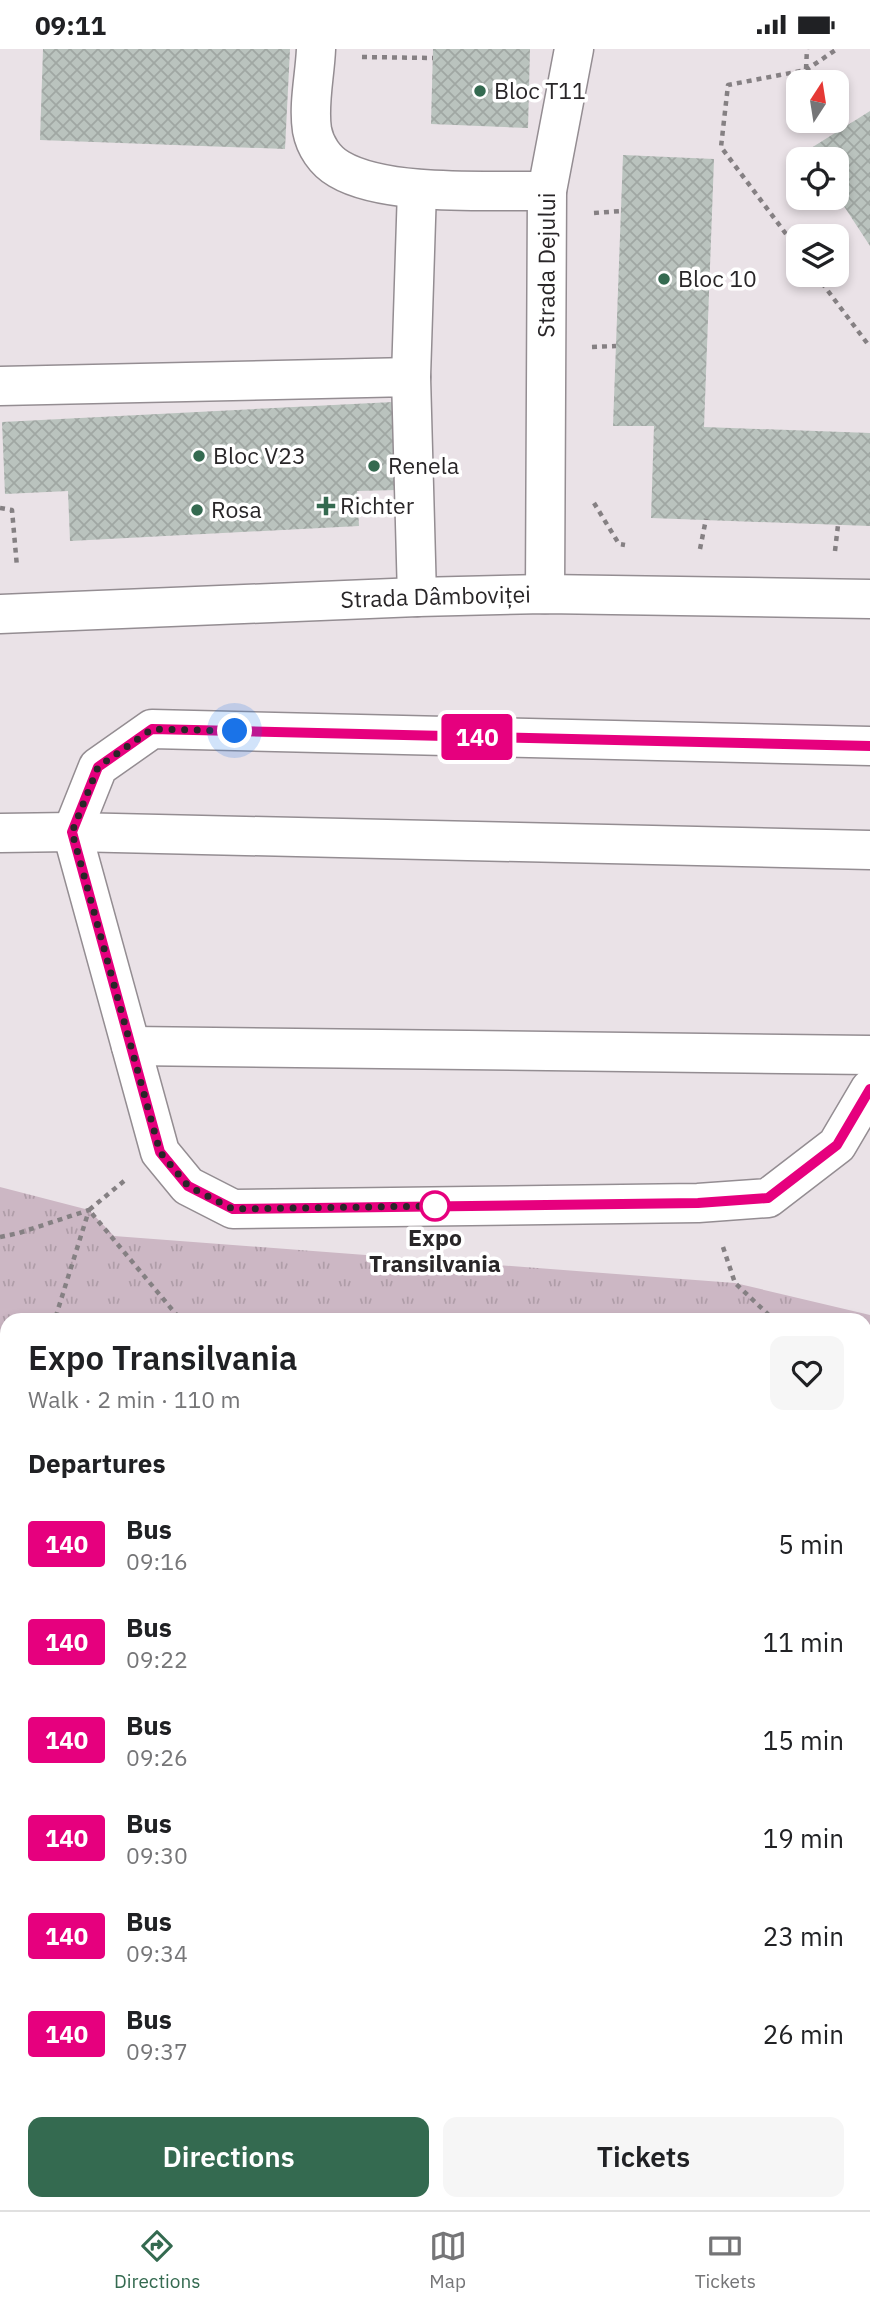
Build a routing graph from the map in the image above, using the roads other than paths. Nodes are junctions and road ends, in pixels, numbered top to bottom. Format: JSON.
{"nodes":[{"id":1,"x":574,"y":49,"type":"edge"},
{"id":2,"x":316,"y":53,"type":"edge"},
{"id":3,"x":417,"y":189,"type":"junction"},
{"id":4,"x":547,"y":191,"type":"junction"},
{"id":5,"x":411,"y":377,"type":"junction"},
{"id":6,"x":0,"y":386,"type":"edge"},
{"id":7,"x":545,"y":594,"type":"junction"},
{"id":8,"x":417,"y":597,"type":"junction"},
{"id":9,"x":870,"y":599,"type":"edge"},
{"id":10,"x":11,"y":614,"type":"edge"},
{"id":11,"x":870,"y":746,"type":"edge"},
{"id":12,"x":72,"y":832,"type":"junction"},
{"id":13,"x":0,"y":833,"type":"edge"},
{"id":14,"x":870,"y":850,"type":"edge"},
{"id":15,"x":131,"y":1047,"type":"junction"},
{"id":16,"x":870,"y":1055,"type":"edge"},
{"id":17,"x":870,"y":1089,"type":"edge"}],
"edges":[{"from":1,"to":4,"type":"street"},
{"from":2,"to":3,"type":"street","name":"Strada Dejului"},
{"from":3,"to":4,"type":"street","name":"Strada Dejului"},
{"from":3,"to":5,"type":"street"},
{"from":4,"to":7,"type":"street","name":"Strada Dejului"},
{"from":5,"to":6,"type":"street"},
{"from":5,"to":8,"type":"street"},
{"from":7,"to":8,"type":"street","name":"Strada Dâmboviței"},
{"from":7,"to":9,"type":"street","name":"Strada Dâmboviței"},
{"from":8,"to":10,"type":"street","name":"Strada Dâmboviței"},
{"from":11,"to":12,"type":"street"},
{"from":12,"to":13,"type":"street"},
{"from":12,"to":14,"type":"street"},
{"from":12,"to":15,"type":"street"},
{"from":15,"to":16,"type":"street"},
{"from":15,"to":17,"type":"street"}]}
